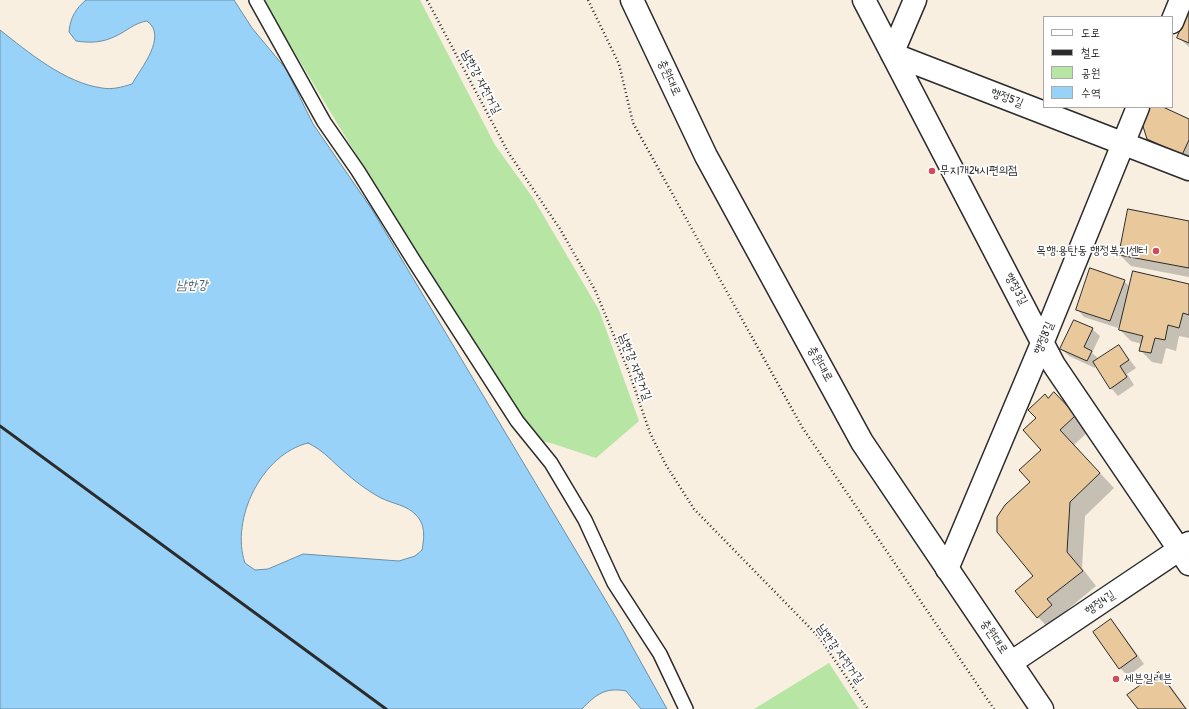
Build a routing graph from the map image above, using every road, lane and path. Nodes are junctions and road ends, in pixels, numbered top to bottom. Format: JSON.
{"nodes":[{"id":1,"x":256,"y":0,"type":"edge"},
{"id":2,"x":427,"y":0,"type":"edge"},
{"id":3,"x":588,"y":0,"type":"edge"},
{"id":4,"x":632,"y":0,"type":"edge"},
{"id":5,"x":864,"y":0,"type":"edge"},
{"id":6,"x":915,"y":0,"type":"edge"},
{"id":7,"x":1181,"y":0,"type":"edge"},
{"id":8,"x":1173,"y":20,"type":"edge"},
{"id":9,"x":892,"y":54,"type":"junction"},
{"id":10,"x":1138,"y":108,"type":"edge"},
{"id":11,"x":1123,"y":143,"type":"junction"},
{"id":12,"x":1189,"y":169,"type":"edge"},
{"id":13,"x":1043,"y":341,"type":"junction"},
{"id":14,"x":1186,"y":553,"type":"edge"},
{"id":15,"x":948,"y":568,"type":"junction"},
{"id":16,"x":1012,"y":662,"type":"junction"},
{"id":17,"x":686,"y":709,"type":"edge"},
{"id":18,"x":868,"y":709,"type":"edge"},
{"id":19,"x":994,"y":709,"type":"edge"},
{"id":20,"x":1042,"y":709,"type":"edge"}],
"edges":[{"from":1,"to":17,"type":"lane"},
{"from":2,"to":18,"type":"path","name":"남한강 자전거길"},
{"from":3,"to":19,"type":"path"},
{"from":4,"to":15,"type":"street","name":"충원대로"},
{"from":5,"to":9,"type":"street","name":"행정3길"},
{"from":6,"to":9,"type":"street"},
{"from":7,"to":8,"type":"street"},
{"from":9,"to":11,"type":"street","name":"행정5길"},
{"from":9,"to":13,"type":"street","name":"행정3길"},
{"from":10,"to":11,"type":"street","name":"행정8길"},
{"from":11,"to":12,"type":"street","name":"행정5길"},
{"from":11,"to":13,"type":"street","name":"행정8길"},
{"from":13,"to":14,"type":"street","name":"행정3길"},
{"from":13,"to":15,"type":"street","name":"행정8길"},
{"from":14,"to":16,"type":"street","name":"행정4길"},
{"from":15,"to":16,"type":"street","name":"충원대로"},
{"from":16,"to":20,"type":"street","name":"충원대로"}]}
